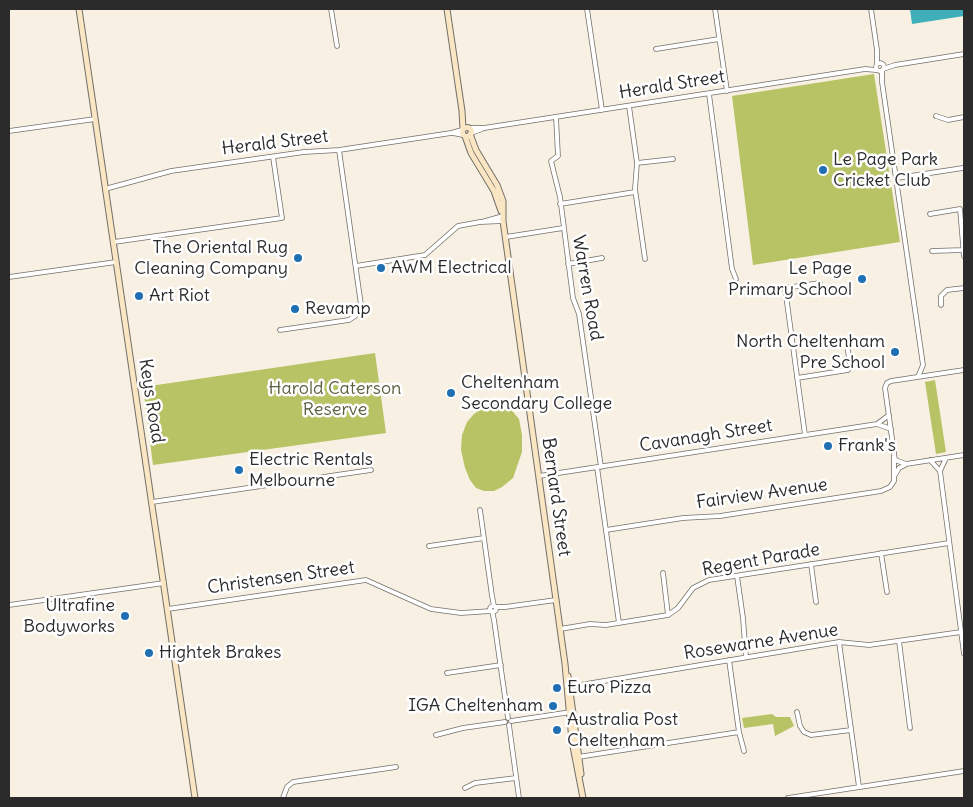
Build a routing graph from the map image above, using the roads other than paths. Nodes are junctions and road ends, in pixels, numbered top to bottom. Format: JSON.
{"nodes":[{"id":1,"x":79,"y":9,"type":"edge"},
{"id":2,"x":331,"y":9,"type":"edge"},
{"id":3,"x":447,"y":9,"type":"edge"},
{"id":4,"x":587,"y":9,"type":"edge"},
{"id":5,"x":715,"y":9,"type":"edge"},
{"id":6,"x":871,"y":9,"type":"edge"},
{"id":7,"x":719,"y":39,"type":"junction"},
{"id":8,"x":337,"y":46,"type":"dead end"},
{"id":9,"x":656,"y":49,"type":"dead end"},
{"id":10,"x":964,"y":54,"type":"edge"},
{"id":11,"x":880,"y":67,"type":"junction"},
{"id":12,"x":727,"y":91,"type":"junction"},
{"id":13,"x":709,"y":94,"type":"junction"},
{"id":14,"x":629,"y":106,"type":"junction"},
{"id":15,"x":602,"y":110,"type":"junction"},
{"id":16,"x":936,"y":116,"type":"dead end"},
{"id":17,"x":556,"y":117,"type":"junction"},
{"id":18,"x":964,"y":117,"type":"edge"},
{"id":19,"x":95,"y":119,"type":"junction"},
{"id":20,"x":9,"y":131,"type":"edge"},
{"id":21,"x":467,"y":131,"type":"junction"},
{"id":22,"x":339,"y":150,"type":"junction"},
{"id":23,"x":273,"y":157,"type":"junction"},
{"id":24,"x":673,"y":159,"type":"dead end"},
{"id":25,"x":637,"y":163,"type":"junction"},
{"id":26,"x":963,"y":168,"type":"dead end"},
{"id":27,"x":897,"y":178,"type":"junction"},
{"id":28,"x":105,"y":190,"type":"junction"},
{"id":29,"x":635,"y":192,"type":"junction"},
{"id":30,"x":560,"y":204,"type":"junction"},
{"id":31,"x":962,"y":209,"type":"edge"},
{"id":32,"x":930,"y":214,"type":"dead end"},
{"id":33,"x":503,"y":219,"type":"junction"},
{"id":34,"x":563,"y":228,"type":"junction"},
{"id":35,"x":506,"y":237,"type":"junction"},
{"id":36,"x":114,"y":242,"type":"junction"},
{"id":37,"x":963,"y":250,"type":"edge"},
{"id":38,"x":932,"y":252,"type":"dead end"},
{"id":39,"x":964,"y":256,"type":"edge"},
{"id":40,"x":602,"y":258,"type":"dead end"},
{"id":41,"x":645,"y":259,"type":"dead end"},
{"id":42,"x":116,"y":262,"type":"junction"},
{"id":43,"x":568,"y":264,"type":"junction"},
{"id":44,"x":356,"y":266,"type":"junction"},
{"id":45,"x":9,"y":277,"type":"edge"},
{"id":46,"x":736,"y":279,"type":"dead end"},
{"id":47,"x":820,"y":283,"type":"dead end"},
{"id":48,"x":785,"y":288,"type":"junction"},
{"id":49,"x":964,"y":288,"type":"edge"},
{"id":50,"x":757,"y":292,"type":"dead end"},
{"id":51,"x":941,"y":305,"type":"dead end"},
{"id":52,"x":280,"y":330,"type":"dead end"},
{"id":53,"x":848,"y":344,"type":"dead end"},
{"id":54,"x":923,"y":365,"type":"junction"},
{"id":55,"x":964,"y":370,"type":"edge"},
{"id":56,"x":932,"y":375,"type":"junction"},
{"id":57,"x":918,"y":377,"type":"junction"},
{"id":58,"x":797,"y":378,"type":"junction"},
{"id":59,"x":890,"y":415,"type":"junction"},
{"id":60,"x":877,"y":424,"type":"junction"},
{"id":61,"x":891,"y":429,"type":"junction"},
{"id":62,"x":805,"y":435,"type":"junction"},
{"id":63,"x":964,"y":455,"type":"edge"},
{"id":64,"x":894,"y":456,"type":"junction"},
{"id":65,"x":946,"y":458,"type":"junction"},
{"id":66,"x":930,"y":460,"type":"junction"},
{"id":67,"x":906,"y":464,"type":"junction"},
{"id":68,"x":599,"y":467,"type":"junction"},
{"id":69,"x":371,"y":470,"type":"dead end"},
{"id":70,"x":940,"y":471,"type":"junction"},
{"id":71,"x":895,"y":475,"type":"junction"},
{"id":72,"x":539,"y":476,"type":"junction"},
{"id":73,"x":152,"y":502,"type":"junction"},
{"id":74,"x":480,"y":510,"type":"dead end"},
{"id":75,"x":606,"y":530,"type":"junction"},
{"id":76,"x":484,"y":538,"type":"junction"},
{"id":77,"x":949,"y":543,"type":"junction"},
{"id":78,"x":429,"y":546,"type":"dead end"},
{"id":79,"x":881,"y":553,"type":"junction"},
{"id":80,"x":810,"y":564,"type":"junction"},
{"id":81,"x":663,"y":573,"type":"dead end"},
{"id":82,"x":737,"y":576,"type":"junction"},
{"id":83,"x":164,"y":583,"type":"junction"},
{"id":84,"x":887,"y":592,"type":"dead end"},
{"id":85,"x":556,"y":600,"type":"junction"},
{"id":86,"x":816,"y":602,"type":"dead end"},
{"id":87,"x":9,"y":605,"type":"edge"},
{"id":88,"x":168,"y":609,"type":"junction"},
{"id":89,"x":493,"y":609,"type":"junction"},
{"id":90,"x":668,"y":614,"type":"junction"},
{"id":91,"x":619,"y":623,"type":"junction"},
{"id":92,"x":560,"y":629,"type":"junction"},
{"id":93,"x":961,"y":632,"type":"junction"},
{"id":94,"x":899,"y":641,"type":"junction"},
{"id":95,"x":839,"y":642,"type":"junction"},
{"id":96,"x":964,"y":654,"type":"edge"},
{"id":97,"x":746,"y":657,"type":"junction"},
{"id":98,"x":729,"y":660,"type":"junction"},
{"id":99,"x":501,"y":665,"type":"junction"},
{"id":100,"x":447,"y":673,"type":"dead end"},
{"id":101,"x":568,"y":687,"type":"junction"},
{"id":102,"x":571,"y":712,"type":"junction"},
{"id":103,"x":797,"y":712,"type":"dead end"},
{"id":104,"x":508,"y":721,"type":"junction"},
{"id":105,"x":910,"y":728,"type":"dead end"},
{"id":106,"x":851,"y":730,"type":"junction"},
{"id":107,"x":739,"y":732,"type":"junction"},
{"id":108,"x":436,"y":735,"type":"dead end"},
{"id":109,"x":744,"y":751,"type":"dead end"},
{"id":110,"x":578,"y":757,"type":"junction"},
{"id":111,"x":396,"y":767,"type":"dead end"},
{"id":112,"x":964,"y":771,"type":"edge"},
{"id":113,"x":516,"y":778,"type":"junction"},
{"id":114,"x":859,"y":787,"type":"junction"},
{"id":115,"x":464,"y":788,"type":"dead end"},
{"id":116,"x":834,"y":791,"type":"junction"},
{"id":117,"x":195,"y":798,"type":"edge"},
{"id":118,"x":283,"y":798,"type":"edge"},
{"id":119,"x":519,"y":798,"type":"edge"},
{"id":120,"x":583,"y":798,"type":"edge"},
{"id":121,"x":788,"y":798,"type":"edge"},
{"id":122,"x":835,"y":798,"type":"edge"}],
"edges":[{"from":1,"to":19,"type":"street","name":"Keys Road"},
{"from":2,"to":8,"type":"street"},
{"from":3,"to":21,"type":"street","name":"Bernard Street"},
{"from":4,"to":15,"type":"street"},
{"from":5,"to":7,"type":"street"},
{"from":6,"to":11,"type":"street"},
{"from":7,"to":9,"type":"street"},
{"from":7,"to":12,"type":"street"},
{"from":10,"to":11,"type":"street","name":"Herald Street"},
{"from":11,"to":12,"type":"street","name":"Herald Street"},
{"from":11,"to":27,"type":"street"},
{"from":12,"to":13,"type":"street","name":"Herald Street"},
{"from":13,"to":14,"type":"street","name":"Herald Street"},
{"from":13,"to":46,"type":"street"},
{"from":14,"to":15,"type":"street","name":"Herald Street"},
{"from":14,"to":25,"type":"street"},
{"from":15,"to":17,"type":"street","name":"Herald Street"},
{"from":16,"to":18,"type":"street"},
{"from":17,"to":21,"type":"street","name":"Herald Street"},
{"from":17,"to":30,"type":"street","name":"Warren Road"},
{"from":19,"to":20,"type":"street"},
{"from":19,"to":28,"type":"street","name":"Keys Road"},
{"from":21,"to":22,"type":"street","name":"Herald Street"},
{"from":21,"to":33,"type":"street","name":"Bernard Street"},
{"from":22,"to":23,"type":"street","name":"Herald Street"},
{"from":22,"to":44,"type":"street"},
{"from":23,"to":28,"type":"street","name":"Herald Street"},
{"from":23,"to":36,"type":"street"},
{"from":24,"to":25,"type":"street"},
{"from":25,"to":29,"type":"street"},
{"from":26,"to":27,"type":"street"},
{"from":27,"to":54,"type":"street"},
{"from":28,"to":36,"type":"street","name":"Keys Road"},
{"from":29,"to":30,"type":"street"},
{"from":29,"to":41,"type":"street"},
{"from":30,"to":34,"type":"street","name":"Warren Road"},
{"from":31,"to":32,"type":"street"},
{"from":31,"to":37,"type":"street"},
{"from":33,"to":35,"type":"street","name":"Bernard Street"},
{"from":33,"to":44,"type":"street"},
{"from":34,"to":35,"type":"street"},
{"from":34,"to":43,"type":"street","name":"Warren Road"},
{"from":35,"to":72,"type":"street","name":"Bernard Street"},
{"from":36,"to":42,"type":"street","name":"Keys Road"},
{"from":37,"to":38,"type":"street"},
{"from":37,"to":39,"type":"street"},
{"from":40,"to":43,"type":"street"},
{"from":42,"to":45,"type":"street"},
{"from":42,"to":73,"type":"street","name":"Keys Road"},
{"from":43,"to":68,"type":"street","name":"Warren Road"},
{"from":44,"to":52,"type":"street"},
{"from":47,"to":48,"type":"street"},
{"from":48,"to":50,"type":"street"},
{"from":48,"to":58,"type":"street"},
{"from":49,"to":51,"type":"street"},
{"from":53,"to":58,"type":"street"},
{"from":54,"to":56,"type":"street"},
{"from":54,"to":57,"type":"street"},
{"from":55,"to":56,"type":"street"},
{"from":56,"to":57,"type":"street"},
{"from":57,"to":59,"type":"street"},
{"from":58,"to":62,"type":"street"},
{"from":59,"to":60,"type":"street","name":"Cavanagh Street"},
{"from":59,"to":61,"type":"street"},
{"from":60,"to":61,"type":"street","name":"Cavanagh Street"},
{"from":60,"to":62,"type":"street","name":"Cavanagh Street"},
{"from":61,"to":64,"type":"street"},
{"from":62,"to":68,"type":"street","name":"Cavanagh Street"},
{"from":63,"to":65,"type":"street"},
{"from":64,"to":67,"type":"street"},
{"from":64,"to":71,"type":"street"},
{"from":65,"to":66,"type":"street"},
{"from":65,"to":70,"type":"street"},
{"from":66,"to":67,"type":"street"},
{"from":66,"to":70,"type":"street"},
{"from":67,"to":71,"type":"street","name":"Fairview Avenue"},
{"from":68,"to":72,"type":"street","name":"Cavanagh Street"},
{"from":68,"to":75,"type":"street","name":"Warren Road"},
{"from":69,"to":73,"type":"street"},
{"from":70,"to":77,"type":"street"},
{"from":71,"to":75,"type":"street","name":"Fairview Avenue"},
{"from":72,"to":85,"type":"street","name":"Bernard Street"},
{"from":73,"to":83,"type":"street","name":"Keys Road"},
{"from":74,"to":76,"type":"street"},
{"from":75,"to":91,"type":"street","name":"Warren Road"},
{"from":76,"to":78,"type":"street"},
{"from":76,"to":89,"type":"street"},
{"from":77,"to":79,"type":"street","name":"Regent Parade"},
{"from":77,"to":93,"type":"street"},
{"from":79,"to":80,"type":"street","name":"Regent Parade"},
{"from":79,"to":84,"type":"street"},
{"from":80,"to":82,"type":"street","name":"Regent Parade"},
{"from":80,"to":86,"type":"street"},
{"from":81,"to":90,"type":"street"},
{"from":82,"to":90,"type":"street","name":"Regent Parade"},
{"from":82,"to":97,"type":"street"},
{"from":83,"to":87,"type":"street"},
{"from":83,"to":88,"type":"street","name":"Keys Road"},
{"from":85,"to":89,"type":"street","name":"Christensen Street"},
{"from":85,"to":92,"type":"street","name":"Bernard Street"},
{"from":88,"to":89,"type":"street","name":"Christensen Street"},
{"from":88,"to":117,"type":"street","name":"Keys Road"},
{"from":89,"to":99,"type":"street"},
{"from":90,"to":91,"type":"street"},
{"from":91,"to":92,"type":"street"},
{"from":92,"to":101,"type":"street","name":"Bernard Street"},
{"from":93,"to":94,"type":"street","name":"Rosewarne Avenue"},
{"from":93,"to":96,"type":"street"},
{"from":94,"to":95,"type":"street","name":"Rosewarne Avenue"},
{"from":94,"to":105,"type":"street"},
{"from":95,"to":97,"type":"street","name":"Rosewarne Avenue"},
{"from":95,"to":106,"type":"street"},
{"from":97,"to":98,"type":"street","name":"Rosewarne Avenue"},
{"from":98,"to":101,"type":"street","name":"Rosewarne Avenue"},
{"from":98,"to":107,"type":"street"},
{"from":99,"to":100,"type":"street"},
{"from":99,"to":104,"type":"street"},
{"from":101,"to":102,"type":"street","name":"Bernard Street"},
{"from":102,"to":104,"type":"street"},
{"from":102,"to":110,"type":"street","name":"Bernard Street"},
{"from":103,"to":106,"type":"street"},
{"from":104,"to":108,"type":"street"},
{"from":104,"to":113,"type":"street"},
{"from":106,"to":114,"type":"street"},
{"from":107,"to":109,"type":"street"},
{"from":107,"to":110,"type":"street"},
{"from":110,"to":120,"type":"street","name":"Bernard Street"},
{"from":111,"to":118,"type":"street"},
{"from":112,"to":114,"type":"street"},
{"from":113,"to":115,"type":"street"},
{"from":113,"to":119,"type":"street"},
{"from":114,"to":116,"type":"street"},
{"from":116,"to":121,"type":"street"},
{"from":116,"to":122,"type":"street"}]}
